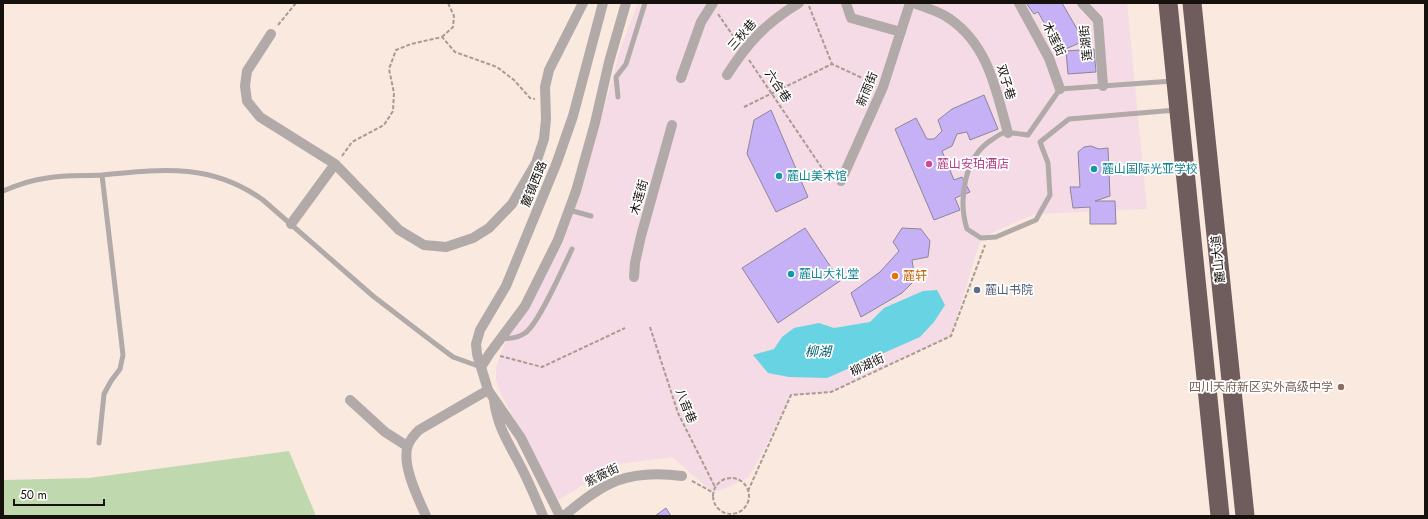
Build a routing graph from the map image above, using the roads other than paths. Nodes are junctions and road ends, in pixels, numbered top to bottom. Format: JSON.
{"nodes":[{"id":1,"x":583,"y":3,"type":"edge"},
{"id":2,"x":603,"y":3,"type":"edge"},
{"id":3,"x":626,"y":3,"type":"edge"},
{"id":4,"x":646,"y":3,"type":"edge"},
{"id":5,"x":799,"y":3,"type":"edge"},
{"id":6,"x":846,"y":3,"type":"edge"},
{"id":7,"x":910,"y":3,"type":"edge"},
{"id":8,"x":914,"y":3,"type":"edge"},
{"id":9,"x":1019,"y":3,"type":"edge"},
{"id":10,"x":1082,"y":3,"type":"edge"},
{"id":11,"x":1168,"y":3,"type":"edge"},
{"id":12,"x":1192,"y":3,"type":"edge"},
{"id":13,"x":712,"y":4,"type":"edge"},
{"id":14,"x":901,"y":32,"type":"junction"},
{"id":15,"x":271,"y":34,"type":"road end"},
{"id":16,"x":727,"y":75,"type":"dead end"},
{"id":17,"x":680,"y":78,"type":"dead end"},
{"id":18,"x":1176,"y":81,"type":"junction"},
{"id":19,"x":1103,"y":86,"type":"junction"},
{"id":20,"x":1060,"y":89,"type":"junction"},
{"id":21,"x":618,"y":97,"type":"dead end"},
{"id":22,"x":1179,"y":110,"type":"junction"},
{"id":23,"x":672,"y":125,"type":"dead end"},
{"id":24,"x":1008,"y":133,"type":"junction"},
{"id":25,"x":335,"y":164,"type":"junction"},
{"id":26,"x":102,"y":175,"type":"junction"},
{"id":27,"x":841,"y":181,"type":"dead end"},
{"id":28,"x":3,"y":191,"type":"edge"},
{"id":29,"x":569,"y":210,"type":"junction"},
{"id":30,"x":591,"y":216,"type":"dead end"},
{"id":31,"x":291,"y":224,"type":"junction"},
{"id":32,"x":572,"y":249,"type":"dead end"},
{"id":33,"x":634,"y":277,"type":"dead end"},
{"id":34,"x":501,"y":338,"type":"junction"},
{"id":35,"x":481,"y":367,"type":"junction"},
{"id":36,"x":488,"y":390,"type":"junction"},
{"id":37,"x":350,"y":400,"type":"dead end"},
{"id":38,"x":494,"y":400,"type":"junction"},
{"id":39,"x":99,"y":443,"type":"dead end"},
{"id":40,"x":408,"y":446,"type":"junction"},
{"id":41,"x":682,"y":476,"type":"road end"},
{"id":42,"x":426,"y":516,"type":"edge"},
{"id":43,"x":543,"y":516,"type":"edge"},
{"id":44,"x":560,"y":516,"type":"edge"},
{"id":45,"x":564,"y":516,"type":"edge"},
{"id":46,"x":1220,"y":516,"type":"edge"},
{"id":47,"x":1245,"y":516,"type":"edge"}],
"edges":[{"from":1,"to":25,"type":"street"},
{"from":2,"to":35,"type":"street","name":"麓镇西路"},
{"from":3,"to":29,"type":"street"},
{"from":4,"to":21,"type":"lane"},
{"from":5,"to":16,"type":"street","name":"三秋巷"},
{"from":6,"to":14,"type":"street"},
{"from":7,"to":14,"type":"street","name":"新雨街"},
{"from":8,"to":24,"type":"street","name":"双子巷"},
{"from":9,"to":20,"type":"street","name":"木莲街"},
{"from":10,"to":19,"type":"street","name":"莲湖街"},
{"from":11,"to":18,"type":"highway","name":"麓山大道"},
{"from":12,"to":47,"type":"highway","name":"麓山大道"},
{"from":13,"to":17,"type":"street"},
{"from":14,"to":27,"type":"street","name":"新雨街"},
{"from":15,"to":25,"type":"street"},
{"from":18,"to":19,"type":"lane"},
{"from":18,"to":22,"type":"highway","name":"麓山大道"},
{"from":19,"to":20,"type":"lane"},
{"from":20,"to":24,"type":"lane"},
{"from":22,"to":24,"type":"lane"},
{"from":22,"to":46,"type":"highway","name":"麓山大道"},
{"from":23,"to":33,"type":"street","name":"木莲街"},
{"from":25,"to":31,"type":"street"},
{"from":26,"to":28,"type":"lane"},
{"from":26,"to":31,"type":"lane"},
{"from":26,"to":39,"type":"lane"},
{"from":29,"to":30,"type":"lane"},
{"from":29,"to":34,"type":"street"},
{"from":31,"to":35,"type":"lane"},
{"from":32,"to":34,"type":"lane"},
{"from":34,"to":35,"type":"street"},
{"from":35,"to":36,"type":"street","name":"麓镇西路"},
{"from":36,"to":38,"type":"street","name":"麓镇西路"},
{"from":36,"to":40,"type":"street"},
{"from":37,"to":40,"type":"street"},
{"from":38,"to":43,"type":"street"},
{"from":38,"to":44,"type":"street","name":"麓镇西路"},
{"from":40,"to":42,"type":"street"},
{"from":41,"to":45,"type":"street","name":"紫薇街"}]}
